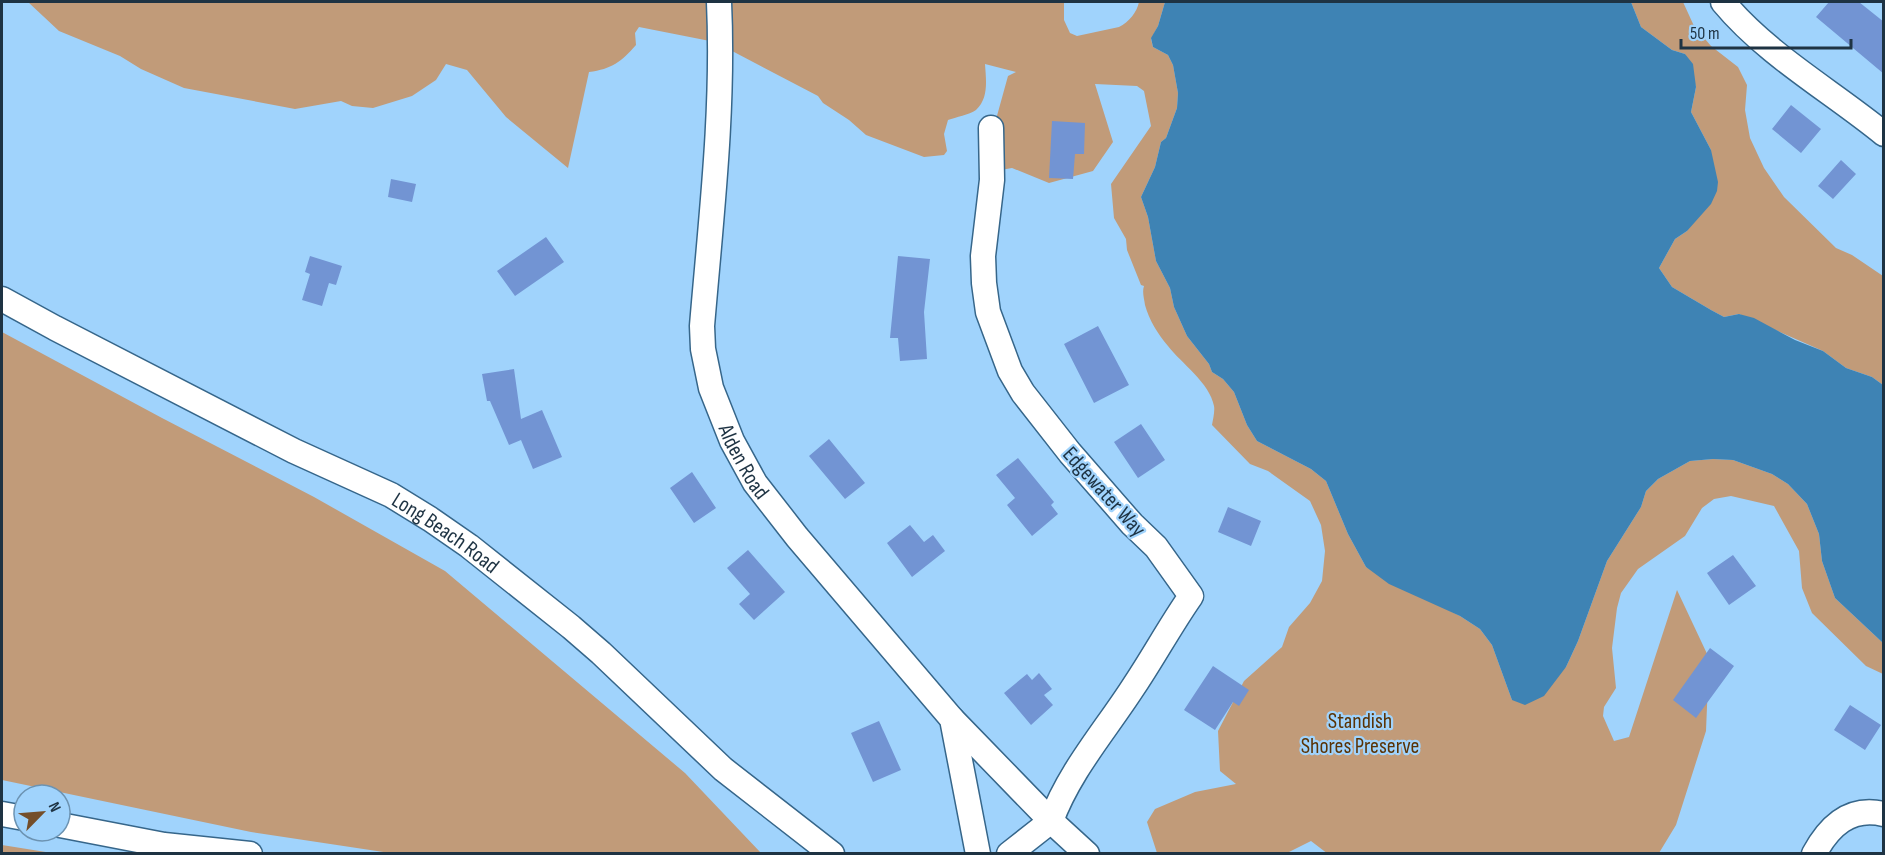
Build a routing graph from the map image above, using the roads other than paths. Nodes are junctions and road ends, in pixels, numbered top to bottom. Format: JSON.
{"nodes":[{"id":1,"x":719,"y":2,"type":"edge"},
{"id":2,"x":1723,"y":2,"type":"edge"},
{"id":3,"x":991,"y":128,"type":"dead end"},
{"id":4,"x":1884,"y":134,"type":"edge"},
{"id":5,"x":2,"y":299,"type":"edge"},
{"id":6,"x":952,"y":718,"type":"junction"},
{"id":7,"x":1884,"y":814,"type":"edge"},
{"id":8,"x":1051,"y":821,"type":"junction"},
{"id":9,"x":72,"y":827,"type":"edge"},
{"id":10,"x":250,"y":854,"type":"edge"},
{"id":11,"x":832,"y":854,"type":"edge"},
{"id":12,"x":978,"y":854,"type":"edge"},
{"id":13,"x":1009,"y":854,"type":"edge"},
{"id":14,"x":1087,"y":854,"type":"edge"},
{"id":15,"x":1814,"y":854,"type":"edge"}],
"edges":[{"from":1,"to":6,"type":"street","name":"Alden Road"},
{"from":2,"to":4,"type":"street"},
{"from":3,"to":8,"type":"street","name":"Edgewater Way"},
{"from":5,"to":11,"type":"street","name":"Long Beach Road"},
{"from":6,"to":8,"type":"street"},
{"from":6,"to":12,"type":"street","name":"Alden Road"},
{"from":7,"to":15,"type":"street"},
{"from":8,"to":13,"type":"street"},
{"from":8,"to":14,"type":"street"},
{"from":9,"to":10,"type":"street"}]}
